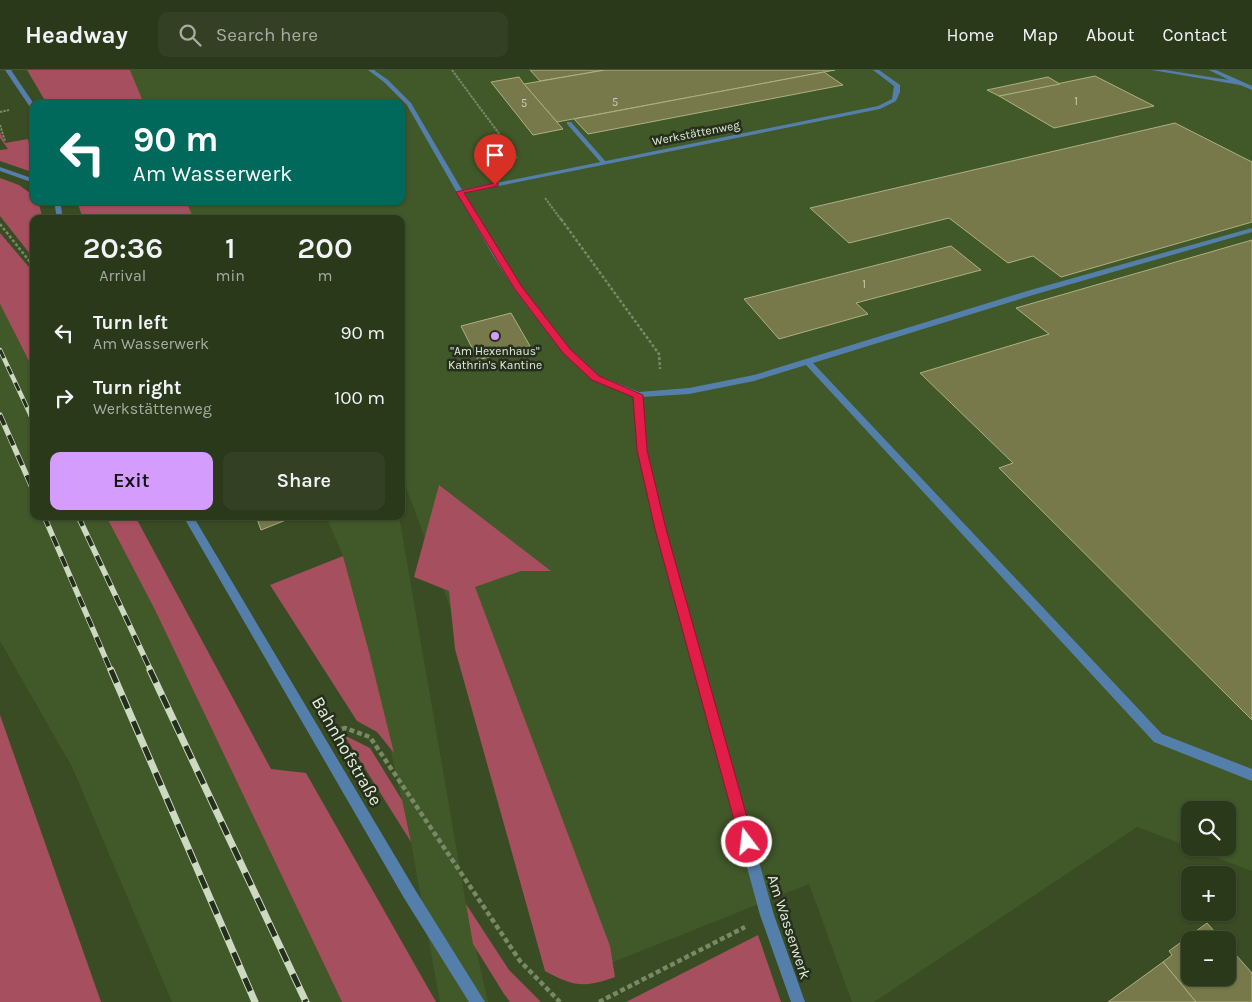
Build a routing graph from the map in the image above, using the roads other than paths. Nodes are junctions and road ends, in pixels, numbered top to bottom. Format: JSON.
{"nodes":[{"id":1,"x":8,"y":70,"type":"edge"},
{"id":2,"x":371,"y":70,"type":"edge"},
{"id":3,"x":876,"y":70,"type":"edge"},
{"id":4,"x":1155,"y":70,"type":"edge"},
{"id":5,"x":1212,"y":70,"type":"edge"},
{"id":6,"x":1240,"y":84,"type":"junction"},
{"id":7,"x":1252,"y":88,"type":"edge"},
{"id":8,"x":404,"y":100,"type":"edge"},
{"id":9,"x":405,"y":101,"type":"edge"},
{"id":10,"x":30,"y":103,"type":"edge"},
{"id":11,"x":569,"y":123,"type":"dead end"},
{"id":12,"x":604,"y":163,"type":"junction"},
{"id":13,"x":0,"y":169,"type":"edge"},
{"id":14,"x":30,"y":180,"type":"edge"},
{"id":15,"x":459,"y":192,"type":"junction"},
{"id":16,"x":1252,"y":230,"type":"edge"},
{"id":17,"x":808,"y":362,"type":"junction"},
{"id":18,"x":638,"y":395,"type":"junction"},
{"id":19,"x":190,"y":520,"type":"edge"},
{"id":20,"x":1252,"y":775,"type":"edge"},
{"id":21,"x":478,"y":1002,"type":"edge"},
{"id":22,"x":798,"y":1002,"type":"edge"}],
"edges":[{"from":1,"to":10,"type":"street"},
{"from":2,"to":8,"type":"street"},
{"from":3,"to":12,"type":"street","name":"Werkstättenweg"},
{"from":4,"to":6,"type":"street"},
{"from":5,"to":6,"type":"street"},
{"from":6,"to":7,"type":"street"},
{"from":9,"to":15,"type":"street"},
{"from":11,"to":12,"type":"street"},
{"from":12,"to":15,"type":"street","name":"Werkstättenweg"},
{"from":13,"to":14,"type":"street"},
{"from":15,"to":18,"type":"street"},
{"from":16,"to":17,"type":"street"},
{"from":17,"to":18,"type":"street"},
{"from":17,"to":20,"type":"street"},
{"from":18,"to":22,"type":"street","name":"Am Wasserwerk"},
{"from":19,"to":21,"type":"street","name":"Bahnhofstraße"}]}
